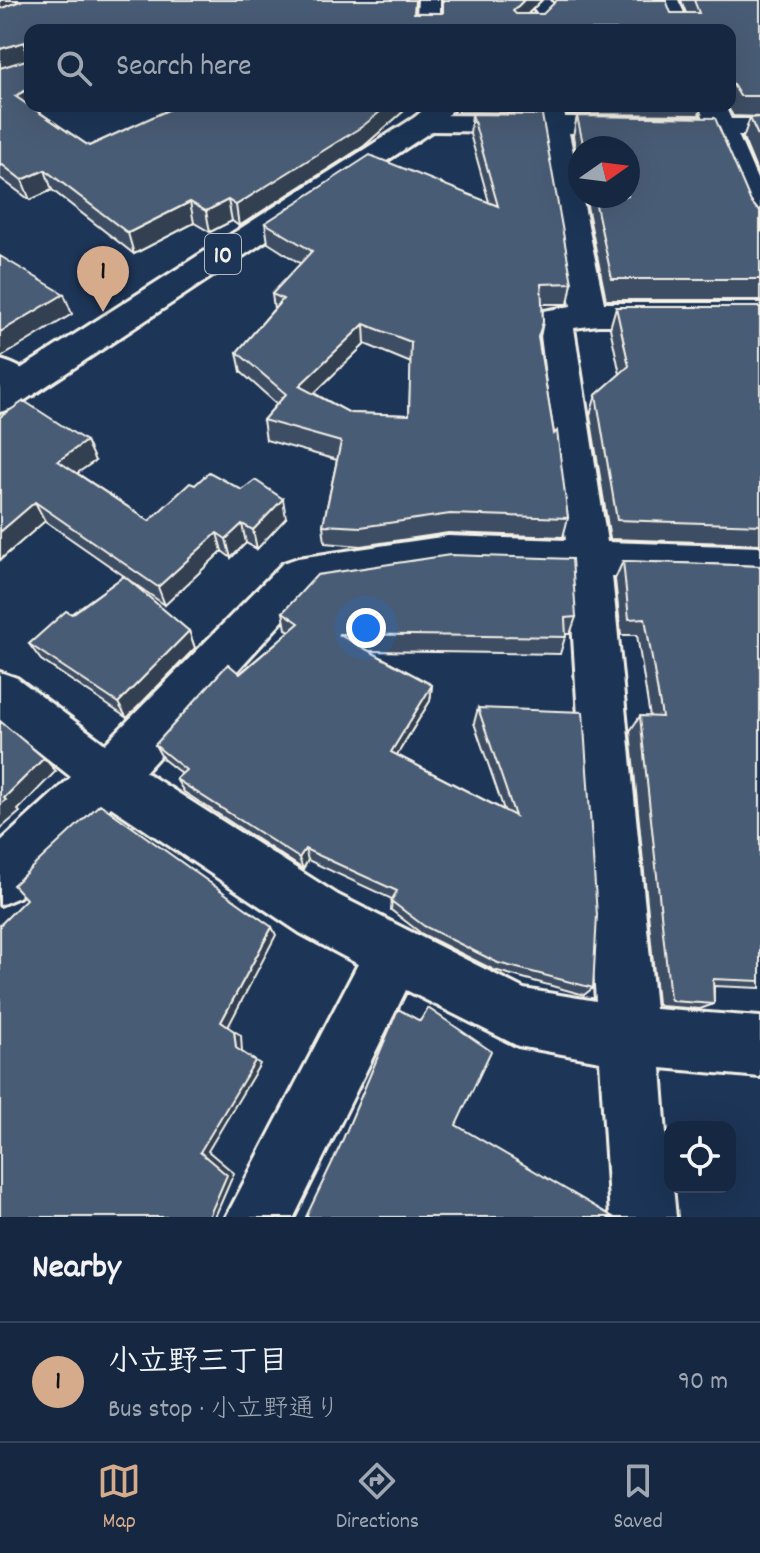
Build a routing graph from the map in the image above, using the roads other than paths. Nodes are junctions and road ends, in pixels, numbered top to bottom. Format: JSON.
{"nodes":[{"id":1,"x":429,"y":0,"type":"edge"},
{"id":2,"x":667,"y":0,"type":"edge"},
{"id":3,"x":548,"y":4,"type":"edge"},
{"id":4,"x":428,"y":24,"type":"edge"},
{"id":5,"x":531,"y":24,"type":"edge"},
{"id":6,"x":677,"y":24,"type":"edge"},
{"id":7,"x":434,"y":112,"type":"edge"},
{"id":8,"x":552,"y":115,"type":"edge"},
{"id":9,"x":716,"y":116,"type":"edge"},
{"id":10,"x":760,"y":127,"type":"edge"},
{"id":11,"x":760,"y":221,"type":"edge"},
{"id":12,"x":589,"y":314,"type":"junction"},
{"id":13,"x":760,"y":316,"type":"edge"},
{"id":14,"x":7,"y":385,"type":"edge"},
{"id":15,"x":589,"y":559,"type":"junction"},
{"id":16,"x":760,"y":564,"type":"edge"},
{"id":17,"x":0,"y":693,"type":"edge"},
{"id":18,"x":108,"y":776,"type":"junction"},
{"id":19,"x":0,"y":878,"type":"edge"},
{"id":20,"x":395,"y":953,"type":"junction"},
{"id":21,"x":626,"y":1036,"type":"junction"},
{"id":22,"x":760,"y":1047,"type":"edge"},
{"id":23,"x":259,"y":1217,"type":"edge"},
{"id":24,"x":643,"y":1217,"type":"edge"}],
"edges":[{"from":1,"to":4,"type":"street"},
{"from":2,"to":6,"type":"street"},
{"from":3,"to":5,"type":"street"},
{"from":7,"to":8,"type":"street"},
{"from":7,"to":14,"type":"street","number":"10"},
{"from":8,"to":9,"type":"street"},
{"from":8,"to":12,"type":"street"},
{"from":9,"to":10,"type":"street"},
{"from":9,"to":11,"type":"street"},
{"from":12,"to":13,"type":"street"},
{"from":12,"to":15,"type":"street"},
{"from":15,"to":16,"type":"street"},
{"from":15,"to":18,"type":"street"},
{"from":15,"to":21,"type":"street"},
{"from":17,"to":18,"type":"street"},
{"from":18,"to":19,"type":"street"},
{"from":18,"to":20,"type":"street"},
{"from":20,"to":21,"type":"street"},
{"from":20,"to":23,"type":"street"},
{"from":21,"to":22,"type":"street"},
{"from":21,"to":24,"type":"street"}]}
